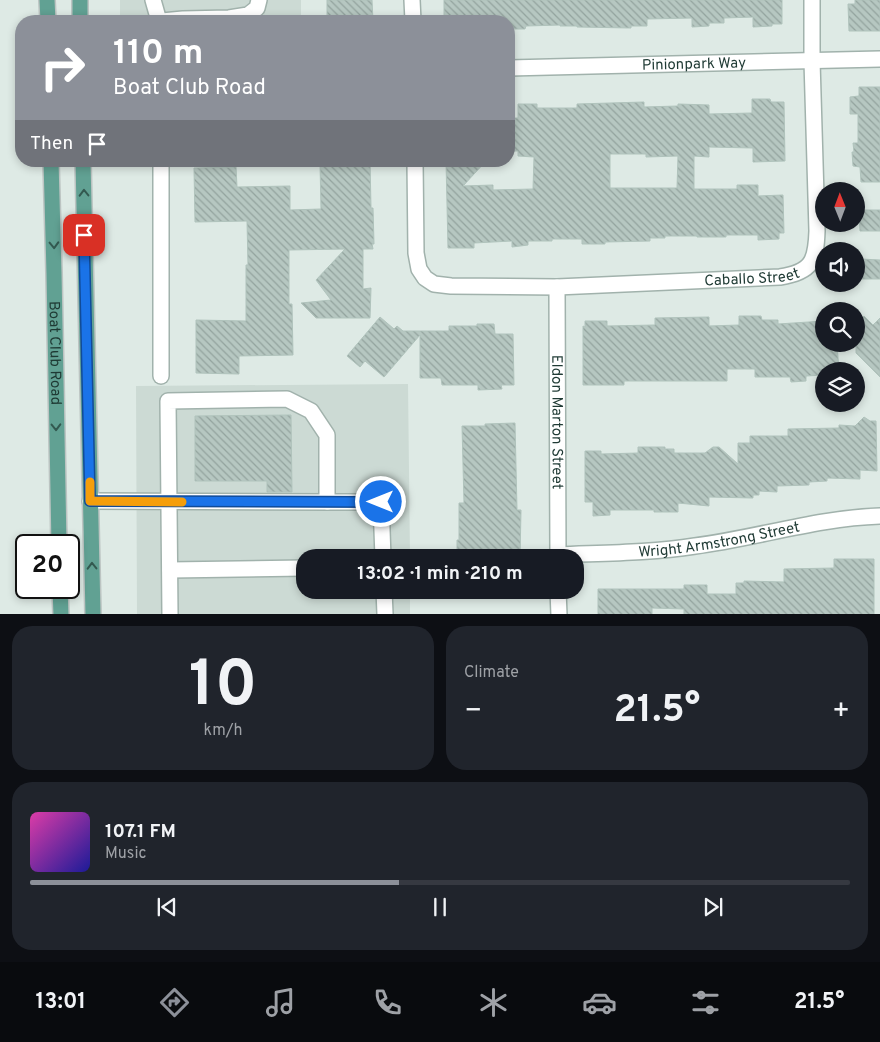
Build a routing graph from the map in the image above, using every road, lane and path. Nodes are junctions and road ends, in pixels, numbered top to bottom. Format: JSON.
{"nodes":[{"id":1,"x":47,"y":0,"type":"edge"},
{"id":2,"x":80,"y":0,"type":"edge"},
{"id":3,"x":153,"y":0,"type":"edge"},
{"id":4,"x":259,"y":0,"type":"edge"},
{"id":5,"x":412,"y":0,"type":"edge"},
{"id":6,"x":812,"y":0,"type":"edge"},
{"id":7,"x":48,"y":15,"type":"edge"},
{"id":8,"x":80,"y":15,"type":"edge"},
{"id":9,"x":158,"y":15,"type":"edge"},
{"id":10,"x":248,"y":15,"type":"edge"},
{"id":11,"x":412,"y":15,"type":"edge"},
{"id":12,"x":880,"y":59,"type":"edge"},
{"id":13,"x":812,"y":61,"type":"junction"},
{"id":14,"x":515,"y":68,"type":"edge"},
{"id":15,"x":51,"y":167,"type":"edge"},
{"id":16,"x":83,"y":167,"type":"edge"},
{"id":17,"x":161,"y":167,"type":"edge"},
{"id":18,"x":415,"y":167,"type":"edge"},
{"id":19,"x":557,"y":287,"type":"junction"},
{"id":20,"x":161,"y":376,"type":"dead end"},
{"id":21,"x":90,"y":501,"type":"junction"},
{"id":22,"x":170,"y":502,"type":"junction"},
{"id":23,"x":326,"y":502,"type":"junction"},
{"id":24,"x":880,"y":516,"type":"edge"},
{"id":25,"x":59,"y":534,"type":"edge"},
{"id":26,"x":382,"y":549,"type":"edge"},
{"id":27,"x":558,"y":549,"type":"edge"},
{"id":28,"x":584,"y":554,"type":"edge"},
{"id":29,"x":296,"y":568,"type":"edge"},
{"id":30,"x":170,"y":570,"type":"junction"},
{"id":31,"x":60,"y":599,"type":"edge"},
{"id":32,"x":384,"y":599,"type":"edge"},
{"id":33,"x":558,"y":599,"type":"edge"},
{"id":34,"x":61,"y":614,"type":"edge"},
{"id":35,"x":93,"y":614,"type":"edge"},
{"id":36,"x":170,"y":614,"type":"edge"},
{"id":37,"x":385,"y":614,"type":"edge"},
{"id":38,"x":559,"y":614,"type":"edge"}],
"edges":[{"from":1,"to":7,"type":"main road"},
{"from":2,"to":8,"type":"main road"},
{"from":3,"to":9,"type":"street"},
{"from":4,"to":10,"type":"street"},
{"from":5,"to":11,"type":"street"},
{"from":6,"to":13,"type":"street","name":"Caballo Street"},
{"from":12,"to":13,"type":"street","name":"Pinionpark Way"},
{"from":13,"to":14,"type":"street","name":"Pinionpark Way"},
{"from":13,"to":19,"type":"street","name":"Caballo Street"},
{"from":15,"to":25,"type":"main road","name":"Boat Club Road","one_way":true},
{"from":21,"to":16,"type":"main road","one_way":true},
{"from":17,"to":20,"type":"street"},
{"from":18,"to":19,"type":"street","name":"Caballo Street"},
{"from":19,"to":27,"type":"street","name":"Eldon Marton Street"},
{"from":21,"to":22,"type":"street"},
{"from":35,"to":21,"type":"main road","one_way":true},
{"from":22,"to":23,"type":"street"},
{"from":22,"to":23,"type":"street"},
{"from":22,"to":30,"type":"street"},
{"from":23,"to":26,"type":"street"},
{"from":24,"to":28,"type":"street","name":"Wright Armstrong Street"},
{"from":29,"to":30,"type":"street"},
{"from":30,"to":36,"type":"street"},
{"from":31,"to":34,"type":"main road"},
{"from":32,"to":37,"type":"street"},
{"from":33,"to":38,"type":"street"}]}
